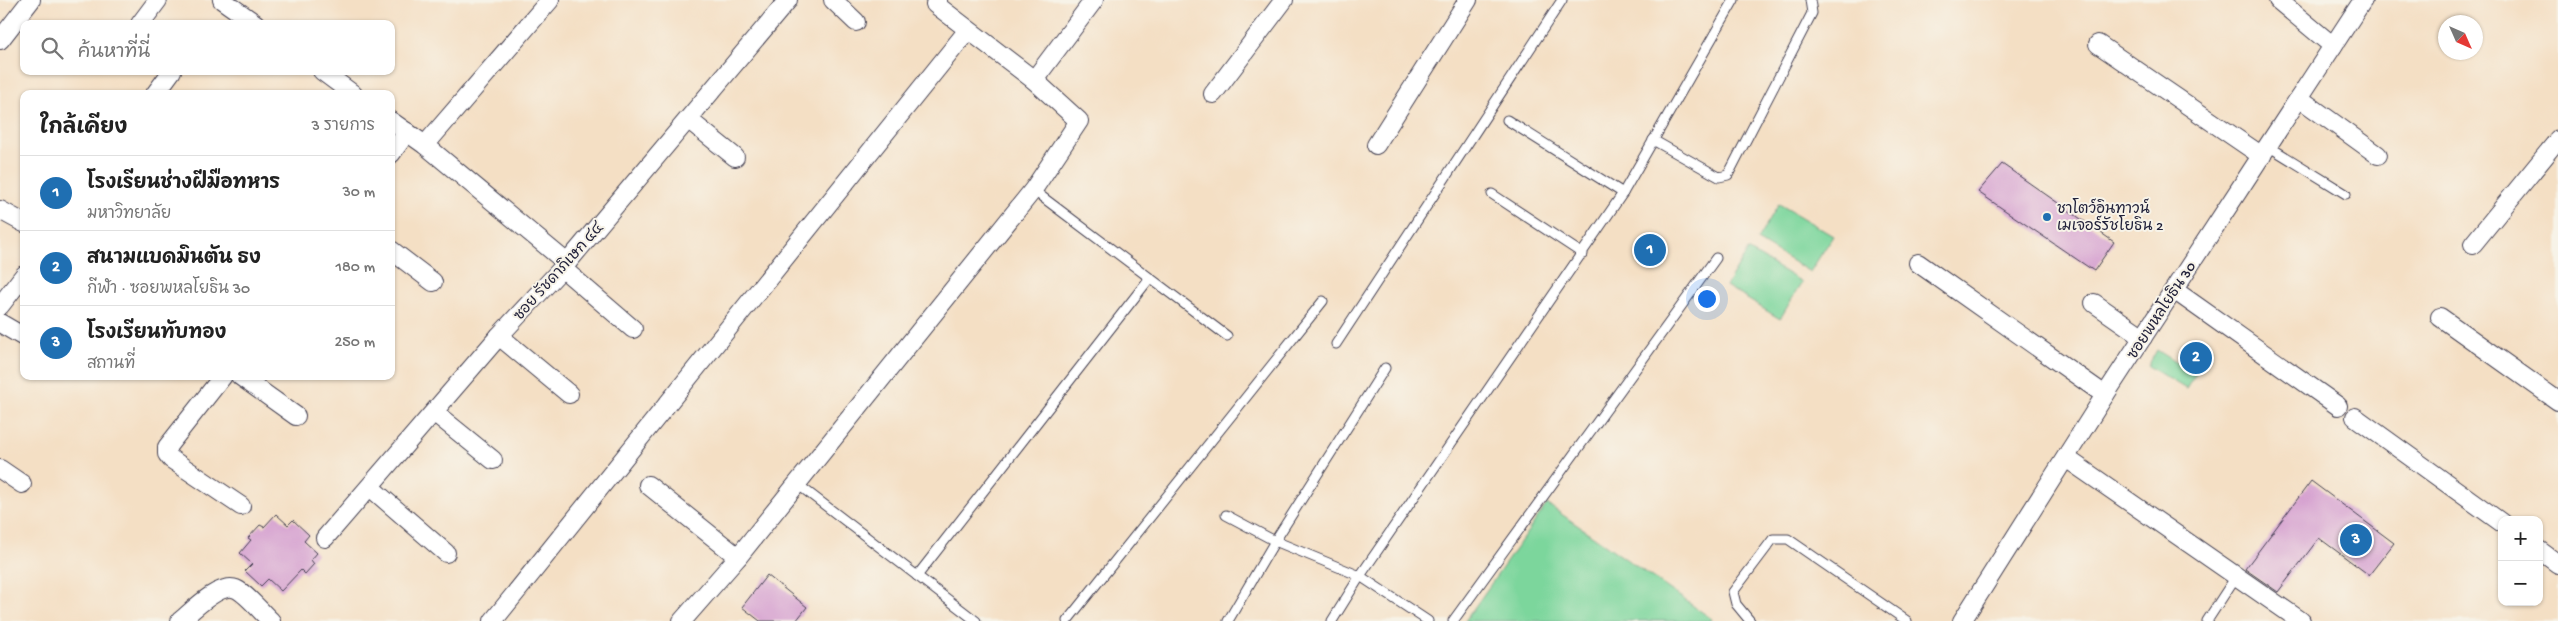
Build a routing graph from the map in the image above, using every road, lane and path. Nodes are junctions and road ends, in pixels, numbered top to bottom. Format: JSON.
{"nodes":[{"id":1,"x":31,"y":0,"type":"edge"},
{"id":2,"x":158,"y":0,"type":"edge"},
{"id":3,"x":222,"y":0,"type":"edge"},
{"id":4,"x":550,"y":0,"type":"edge"},
{"id":5,"x":788,"y":0,"type":"edge"},
{"id":6,"x":834,"y":0,"type":"edge"},
{"id":7,"x":938,"y":0,"type":"edge"},
{"id":8,"x":1094,"y":0,"type":"edge"},
{"id":9,"x":1284,"y":0,"type":"edge"},
{"id":10,"x":1468,"y":0,"type":"edge"},
{"id":11,"x":1562,"y":0,"type":"edge"},
{"id":12,"x":1734,"y":0,"type":"edge"},
{"id":13,"x":1810,"y":0,"type":"edge"},
{"id":14,"x":2278,"y":0,"type":"edge"},
{"id":15,"x":2363,"y":0,"type":"edge"},
{"id":16,"x":143,"y":20,"type":"edge"},
{"id":17,"x":250,"y":20,"type":"edge"},
{"id":18,"x":856,"y":22,"type":"dead end"},
{"id":19,"x":968,"y":30,"type":"junction"},
{"id":20,"x":0,"y":40,"type":"edge"},
{"id":21,"x":2098,"y":44,"type":"dead end"},
{"id":22,"x":2334,"y":46,"type":"junction"},
{"id":23,"x":169,"y":75,"type":"edge"},
{"id":24,"x":327,"y":75,"type":"edge"},
{"id":25,"x":1034,"y":80,"type":"junction"},
{"id":26,"x":158,"y":90,"type":"edge"},
{"id":27,"x":348,"y":90,"type":"edge"},
{"id":28,"x":1213,"y":94,"type":"dead end"},
{"id":29,"x":2300,"y":98,"type":"junction"},
{"id":30,"x":689,"y":120,"type":"junction"},
{"id":31,"x":1507,"y":120,"type":"dead end"},
{"id":32,"x":395,"y":124,"type":"edge"},
{"id":33,"x":407,"y":132,"type":"junction"},
{"id":34,"x":1653,"y":140,"type":"junction"},
{"id":35,"x":2558,"y":140,"type":"edge"},
{"id":36,"x":425,"y":145,"type":"junction"},
{"id":37,"x":1376,"y":145,"type":"dead end"},
{"id":38,"x":395,"y":148,"type":"edge"},
{"id":39,"x":2265,"y":151,"type":"junction"},
{"id":40,"x":2378,"y":155,"type":"dead end"},
{"id":41,"x":735,"y":157,"type":"dead end"},
{"id":42,"x":1033,"y":190,"type":"junction"},
{"id":43,"x":1623,"y":193,"type":"junction"},
{"id":44,"x":1492,"y":194,"type":"dead end"},
{"id":45,"x":2346,"y":194,"type":"dead end"},
{"id":46,"x":0,"y":210,"type":"edge"},
{"id":47,"x":20,"y":221,"type":"edge"},
{"id":48,"x":2473,"y":244,"type":"dead end"},
{"id":49,"x":395,"y":253,"type":"edge"},
{"id":50,"x":1583,"y":254,"type":"junction"},
{"id":51,"x":1716,"y":258,"type":"dead end"},
{"id":52,"x":1918,"y":263,"type":"dead end"},
{"id":53,"x":564,"y":265,"type":"junction"},
{"id":54,"x":1149,"y":279,"type":"junction"},
{"id":55,"x":20,"y":280,"type":"edge"},
{"id":56,"x":433,"y":282,"type":"dead end"},
{"id":57,"x":2174,"y":290,"type":"junction"},
{"id":58,"x":1324,"y":301,"type":"dead end"},
{"id":59,"x":2094,"y":303,"type":"dead end"},
{"id":60,"x":0,"y":306,"type":"edge"},
{"id":61,"x":2440,"y":317,"type":"dead end"},
{"id":62,"x":0,"y":323,"type":"edge"},
{"id":63,"x":633,"y":329,"type":"dead end"},
{"id":64,"x":20,"y":335,"type":"edge"},
{"id":65,"x":500,"y":336,"type":"junction"},
{"id":66,"x":1227,"y":336,"type":"dead end"},
{"id":67,"x":2143,"y":338,"type":"junction"},
{"id":68,"x":1336,"y":344,"type":"dead end"},
{"id":69,"x":1385,"y":368,"type":"dead end"},
{"id":70,"x":219,"y":380,"type":"edge"},
{"id":71,"x":246,"y":380,"type":"edge"},
{"id":72,"x":569,"y":394,"type":"dead end"},
{"id":73,"x":2105,"y":395,"type":"junction"},
{"id":74,"x":2558,"y":401,"type":"edge"},
{"id":75,"x":2338,"y":406,"type":"dead end"},
{"id":76,"x":435,"y":413,"type":"junction"},
{"id":77,"x":296,"y":416,"type":"dead end"},
{"id":78,"x":2355,"y":417,"type":"dead end"},
{"id":79,"x":2066,"y":458,"type":"junction"},
{"id":80,"x":493,"y":460,"type":"dead end"},
{"id":81,"x":0,"y":470,"type":"edge"},
{"id":82,"x":796,"y":483,"type":"junction"},
{"id":83,"x":22,"y":484,"type":"dead end"},
{"id":84,"x":648,"y":485,"type":"dead end"},
{"id":85,"x":370,"y":487,"type":"junction"},
{"id":86,"x":240,"y":506,"type":"dead end"},
{"id":87,"x":1226,"y":515,"type":"dead end"},
{"id":88,"x":2498,"y":520,"type":"edge"},
{"id":89,"x":325,"y":538,"type":"dead end"},
{"id":90,"x":1275,"y":540,"type":"junction"},
{"id":91,"x":2543,"y":553,"type":"edge"},
{"id":92,"x":446,"y":554,"type":"dead end"},
{"id":93,"x":738,"y":557,"type":"junction"},
{"id":94,"x":2558,"y":564,"type":"edge"},
{"id":95,"x":2238,"y":575,"type":"junction"},
{"id":96,"x":917,"y":576,"type":"junction"},
{"id":97,"x":1360,"y":576,"type":"junction"},
{"id":98,"x":180,"y":621,"type":"edge"},
{"id":99,"x":271,"y":621,"type":"edge"},
{"id":100,"x":493,"y":621,"type":"edge"},
{"id":101,"x":682,"y":621,"type":"edge"},
{"id":102,"x":976,"y":621,"type":"edge"},
{"id":103,"x":1067,"y":621,"type":"edge"},
{"id":104,"x":1228,"y":621,"type":"edge"},
{"id":105,"x":1332,"y":621,"type":"edge"},
{"id":106,"x":1428,"y":621,"type":"edge"},
{"id":107,"x":1453,"y":621,"type":"edge"},
{"id":108,"x":1750,"y":621,"type":"edge"},
{"id":109,"x":1907,"y":621,"type":"edge"},
{"id":110,"x":1962,"y":621,"type":"edge"},
{"id":111,"x":2207,"y":621,"type":"edge"},
{"id":112,"x":2301,"y":621,"type":"edge"}],
"edges":[{"from":1,"to":20,"type":"street"},
{"from":2,"to":16,"type":"street"},
{"from":3,"to":17,"type":"street"},
{"from":4,"to":36,"type":"street"},
{"from":5,"to":30,"type":"street","name":"ซอย รัชดาภิเษก ๔๔"},
{"from":6,"to":18,"type":"street"},
{"from":7,"to":19,"type":"street"},
{"from":8,"to":25,"type":"street"},
{"from":9,"to":28,"type":"street"},
{"from":10,"to":37,"type":"street"},
{"from":11,"to":68,"type":"lane"},
{"from":12,"to":34,"type":"lane"},
{"from":13,"to":34,"type":"lane"},
{"from":14,"to":22,"type":"street"},
{"from":15,"to":22,"type":"street","name":"ซอยพหลโยธิน 30"},
{"from":19,"to":25,"type":"street"},
{"from":19,"to":100,"type":"street"},
{"from":21,"to":39,"type":"street"},
{"from":22,"to":29,"type":"street","name":"ซอยพหลโยธิน 30"},
{"from":23,"to":26,"type":"street"},
{"from":24,"to":27,"type":"street"},
{"from":25,"to":42,"type":"street"},
{"from":29,"to":39,"type":"street","name":"ซอยพหลโยธิน 30"},
{"from":29,"to":40,"type":"street"},
{"from":30,"to":41,"type":"street"},
{"from":30,"to":53,"type":"street","name":"ซอย รัชดาภิเษก ๔๔"},
{"from":31,"to":43,"type":"lane"},
{"from":32,"to":33,"type":"street"},
{"from":33,"to":36,"type":"street"},
{"from":33,"to":38,"type":"street"},
{"from":34,"to":43,"type":"lane"},
{"from":35,"to":48,"type":"street"},
{"from":36,"to":53,"type":"street"},
{"from":39,"to":45,"type":"lane"},
{"from":39,"to":57,"type":"street","name":"ซอยพหลโยธิน 30"},
{"from":42,"to":54,"type":"lane"},
{"from":42,"to":82,"type":"street"},
{"from":43,"to":50,"type":"lane"},
{"from":44,"to":50,"type":"lane"},
{"from":46,"to":47,"type":"street"},
{"from":49,"to":56,"type":"street"},
{"from":50,"to":97,"type":"lane"},
{"from":51,"to":107,"type":"lane"},
{"from":52,"to":73,"type":"street"},
{"from":53,"to":63,"type":"street"},
{"from":53,"to":65,"type":"street","name":"ซอย รัชดาภิเษก ๔๔"},
{"from":54,"to":66,"type":"lane"},
{"from":54,"to":96,"type":"lane"},
{"from":55,"to":60,"type":"street"},
{"from":57,"to":67,"type":"street","name":"ซอยพหลโยธิน 30"},
{"from":57,"to":75,"type":"street"},
{"from":58,"to":103,"type":"lane"},
{"from":59,"to":67,"type":"street"},
{"from":61,"to":74,"type":"street"},
{"from":62,"to":64,"type":"street"},
{"from":65,"to":72,"type":"street"},
{"from":65,"to":76,"type":"street","name":"ซอย รัชดาภิเษก ๔๔"},
{"from":67,"to":73,"type":"street","name":"ซอยพหลโยธิน 30"},
{"from":69,"to":90,"type":"lane"},
{"from":70,"to":86,"type":"street"},
{"from":71,"to":77,"type":"street"},
{"from":73,"to":79,"type":"street","name":"ซอยพหลโยธิน 30"},
{"from":76,"to":80,"type":"street"},
{"from":76,"to":85,"type":"street","name":"ซอย รัชดาภิเษก ๔๔"},
{"from":78,"to":88,"type":"street"},
{"from":79,"to":95,"type":"street"},
{"from":79,"to":110,"type":"street","name":"ซอยพหลโยธิน 30"},
{"from":81,"to":83,"type":"street"},
{"from":82,"to":93,"type":"street"},
{"from":82,"to":96,"type":"lane"},
{"from":84,"to":93,"type":"street"},
{"from":85,"to":89,"type":"street","name":"ซอย รัชดาภิเษก ๔๔"},
{"from":85,"to":92,"type":"street"},
{"from":87,"to":90,"type":"lane"},
{"from":90,"to":97,"type":"lane"},
{"from":90,"to":104,"type":"lane"},
{"from":91,"to":94,"type":"street"},
{"from":93,"to":101,"type":"street"},
{"from":95,"to":111,"type":"lane"},
{"from":95,"to":112,"type":"street"},
{"from":96,"to":102,"type":"lane"},
{"from":97,"to":105,"type":"lane"},
{"from":97,"to":106,"type":"lane"},
{"from":98,"to":99,"type":"street"},
{"from":108,"to":109,"type":"lane"}]}
